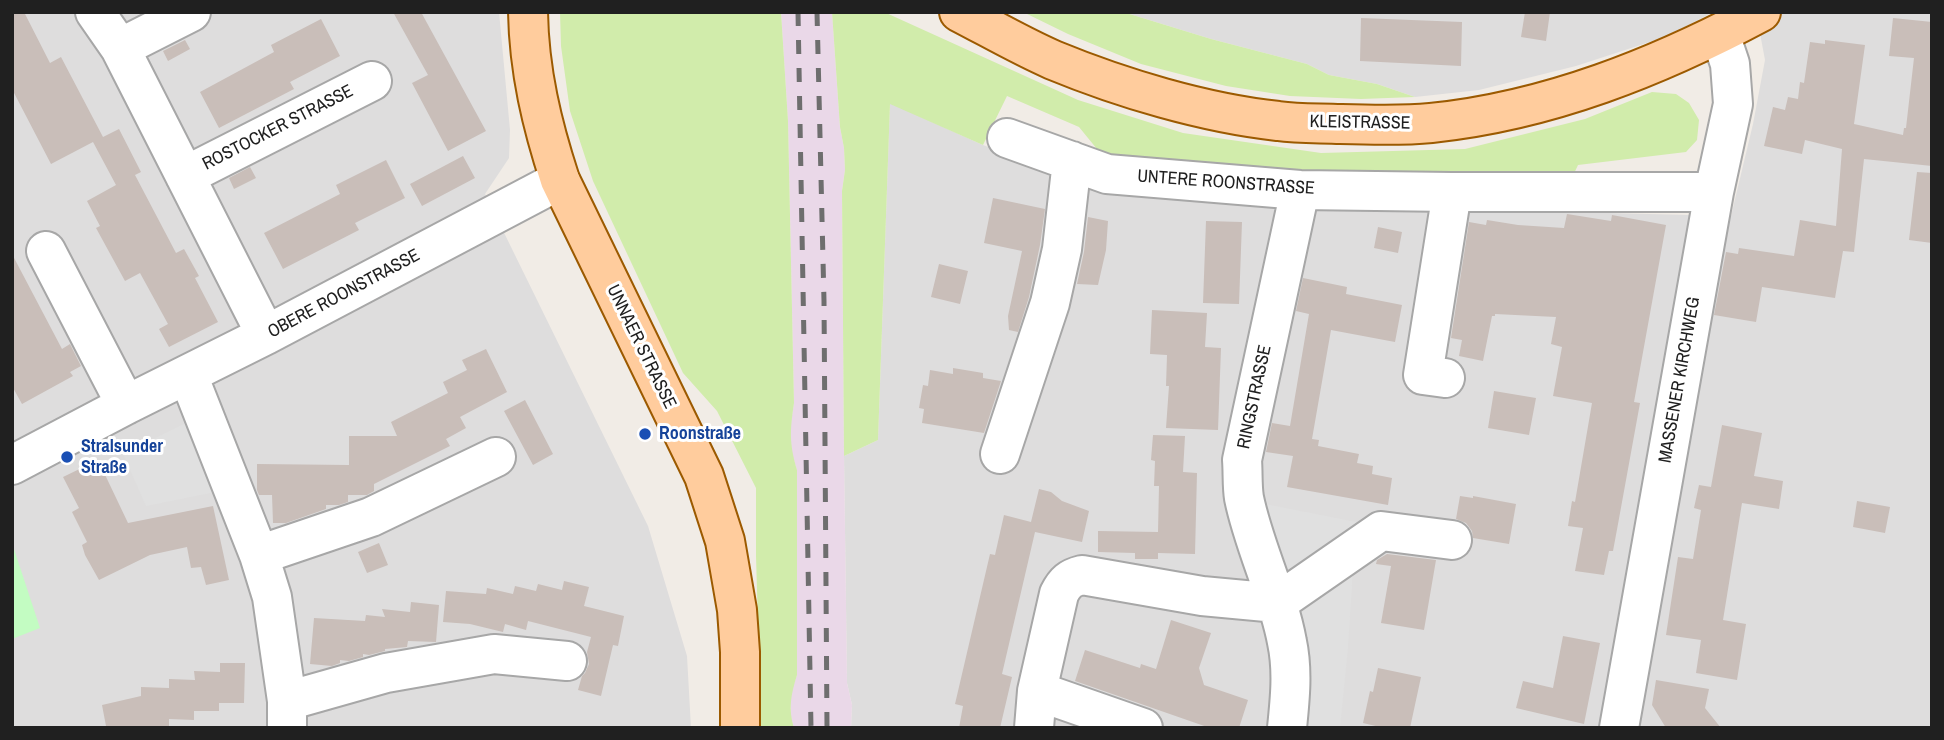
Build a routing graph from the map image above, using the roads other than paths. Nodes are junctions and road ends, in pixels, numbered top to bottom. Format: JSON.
{"nodes":[{"id":1,"x":95,"y":12,"type":"edge"},
{"id":2,"x":191,"y":12,"type":"edge"},
{"id":3,"x":528,"y":12,"type":"edge"},
{"id":4,"x":959,"y":12,"type":"edge"},
{"id":5,"x":1761,"y":12,"type":"edge"},
{"id":6,"x":1720,"y":34,"type":"junction"},
{"id":7,"x":120,"y":48,"type":"junction"},
{"id":8,"x":372,"y":81,"type":"dead end"},
{"id":9,"x":1007,"y":138,"type":"dead end"},
{"id":10,"x":1072,"y":161,"type":"junction"},
{"id":11,"x":185,"y":176,"type":"junction"},
{"id":12,"x":560,"y":180,"type":"junction"},
{"id":13,"x":1300,"y":190,"type":"junction"},
{"id":14,"x":1452,"y":192,"type":"junction"},
{"id":15,"x":1714,"y":192,"type":"junction"},
{"id":16,"x":46,"y":251,"type":"dead end"},
{"id":17,"x":266,"y":335,"type":"junction"},
{"id":18,"x":188,"y":374,"type":"junction"},
{"id":19,"x":1445,"y":378,"type":"dead end"},
{"id":20,"x":126,"y":405,"type":"junction"},
{"id":21,"x":1000,"y":454,"type":"dead end"},
{"id":22,"x":496,"y":457,"type":"dead end"},
{"id":23,"x":12,"y":465,"type":"edge"},
{"id":24,"x":1452,"y":540,"type":"dead end"},
{"id":25,"x":259,"y":555,"type":"junction"},
{"id":26,"x":1278,"y":603,"type":"junction"},
{"id":27,"x":567,"y":661,"type":"dead end"},
{"id":28,"x":1037,"y":691,"type":"junction"},
{"id":29,"x":285,"y":720,"type":"edge"},
{"id":30,"x":740,"y":728,"type":"edge"},
{"id":31,"x":1034,"y":728,"type":"edge"},
{"id":32,"x":1143,"y":728,"type":"edge"},
{"id":33,"x":1287,"y":728,"type":"edge"},
{"id":34,"x":1619,"y":728,"type":"edge"}],
"edges":[{"from":1,"to":7,"type":"street","name":"ROSTOCKER STRASSE"},
{"from":2,"to":7,"type":"street"},
{"from":3,"to":12,"type":"main road","name":"UNNAER STRASSE"},
{"from":4,"to":6,"type":"main road","name":"KLEISTRASSE"},
{"from":5,"to":6,"type":"main road","name":"KLEISTRASSE"},
{"from":6,"to":15,"type":"street","name":"MASSENER KIRCHWEG"},
{"from":7,"to":11,"type":"street","name":"ROSTOCKER STRASSE"},
{"from":8,"to":11,"type":"street","name":"ROSTOCKER STRASSE"},
{"from":9,"to":10,"type":"street","name":"UNTERE ROONSTRASSE"},
{"from":10,"to":13,"type":"street","name":"UNTERE ROONSTRASSE"},
{"from":10,"to":21,"type":"street"},
{"from":11,"to":17,"type":"street","name":"ROSTOCKER STRASSE"},
{"from":12,"to":17,"type":"street","name":"OBERE ROONSTRASSE"},
{"from":12,"to":30,"type":"main road","name":"UNNAER STRASSE"},
{"from":13,"to":14,"type":"street","name":"UNTERE ROONSTRASSE"},
{"from":13,"to":26,"type":"street","name":"RINGSTRASSE"},
{"from":14,"to":15,"type":"street","name":"UNTERE ROONSTRASSE"},
{"from":14,"to":19,"type":"street"},
{"from":15,"to":34,"type":"street","name":"MASSENER KIRCHWEG"},
{"from":16,"to":20,"type":"street"},
{"from":17,"to":18,"type":"street","name":"OBERE ROONSTRASSE"},
{"from":18,"to":20,"type":"street","name":"OBERE ROONSTRASSE"},
{"from":18,"to":25,"type":"street"},
{"from":20,"to":23,"type":"street","name":"OBERE ROONSTRASSE"},
{"from":22,"to":25,"type":"street"},
{"from":24,"to":26,"type":"street"},
{"from":25,"to":29,"type":"street"},
{"from":26,"to":28,"type":"street"},
{"from":26,"to":33,"type":"street","name":"RINGSTRASSE"},
{"from":27,"to":29,"type":"street"},
{"from":28,"to":31,"type":"street"},
{"from":28,"to":32,"type":"street"}]}
